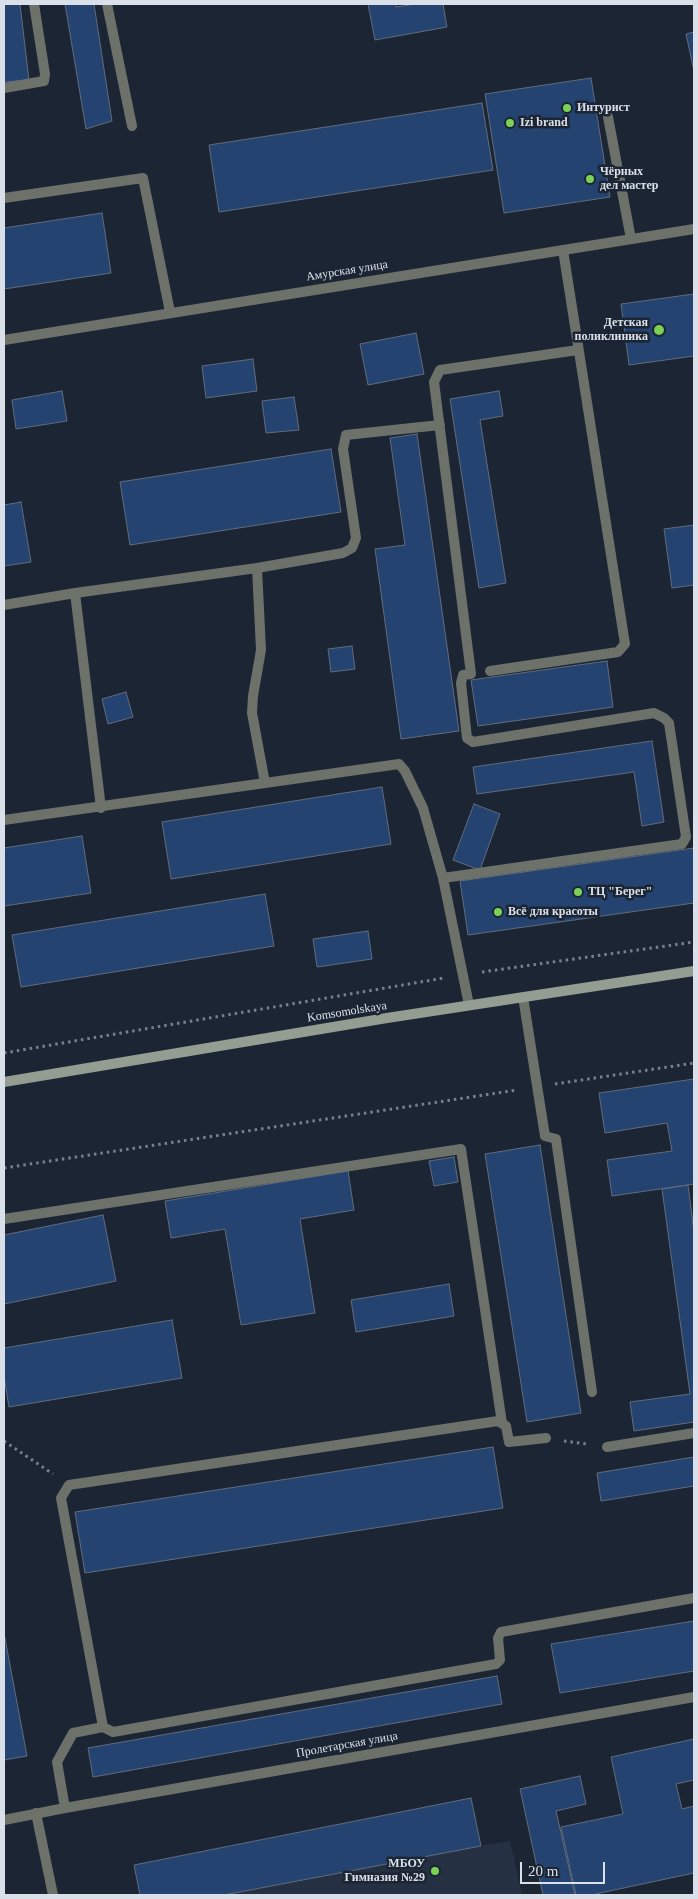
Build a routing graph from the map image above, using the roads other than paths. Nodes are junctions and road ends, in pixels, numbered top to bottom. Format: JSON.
{"nodes":[{"id":1,"x":34,"y":4,"type":"edge"},
{"id":2,"x":107,"y":4,"type":"edge"},
{"id":3,"x":4,"y":88,"type":"edge"},
{"id":4,"x":608,"y":117,"type":"dead end"},
{"id":5,"x":132,"y":126,"type":"dead end"},
{"id":6,"x":4,"y":198,"type":"edge"},
{"id":7,"x":694,"y":229,"type":"edge"},
{"id":8,"x":631,"y":239,"type":"junction"},
{"id":9,"x":563,"y":250,"type":"junction"},
{"id":10,"x":170,"y":312,"type":"junction"},
{"id":11,"x":4,"y":340,"type":"edge"},
{"id":12,"x":578,"y":350,"type":"junction"},
{"id":13,"x":440,"y":425,"type":"junction"},
{"id":14,"x":257,"y":568,"type":"junction"},
{"id":15,"x":75,"y":593,"type":"junction"},
{"id":16,"x":4,"y":605,"type":"edge"},
{"id":17,"x":490,"y":671,"type":"dead end"},
{"id":18,"x":265,"y":782,"type":"junction"},
{"id":19,"x":101,"y":808,"type":"junction"},
{"id":20,"x":4,"y":820,"type":"edge"},
{"id":21,"x":443,"y":878,"type":"junction"},
{"id":22,"x":694,"y":971,"type":"edge"},
{"id":23,"x":523,"y":997,"type":"junction"},
{"id":24,"x":469,"y":1005,"type":"junction"},
{"id":25,"x":4,"y":1082,"type":"edge"},
{"id":26,"x":4,"y":1219,"type":"edge"},
{"id":27,"x":592,"y":1392,"type":"dead end"},
{"id":28,"x":502,"y":1423,"type":"junction"},
{"id":29,"x":694,"y":1433,"type":"edge"},
{"id":30,"x":546,"y":1438,"type":"road end"},
{"id":31,"x":607,"y":1448,"type":"road end"},
{"id":32,"x":694,"y":1598,"type":"edge"},
{"id":33,"x":694,"y":1697,"type":"edge"},
{"id":34,"x":103,"y":1727,"type":"junction"},
{"id":35,"x":65,"y":1808,"type":"junction"},
{"id":36,"x":36,"y":1813,"type":"junction"},
{"id":37,"x":4,"y":1820,"type":"edge"},
{"id":38,"x":53,"y":1895,"type":"edge"}],
"edges":[{"from":1,"to":3,"type":"street"},
{"from":2,"to":5,"type":"street"},
{"from":4,"to":8,"type":"street"},
{"from":6,"to":10,"type":"street"},
{"from":7,"to":8,"type":"street","name":"Амурская улица"},
{"from":8,"to":9,"type":"street","name":"Амурская улица"},
{"from":9,"to":10,"type":"street","name":"Амурская улица"},
{"from":9,"to":12,"type":"street"},
{"from":10,"to":11,"type":"street","name":"Амурская улица"},
{"from":12,"to":13,"type":"street"},
{"from":12,"to":17,"type":"street"},
{"from":13,"to":14,"type":"street"},
{"from":13,"to":21,"type":"street"},
{"from":14,"to":15,"type":"street"},
{"from":14,"to":18,"type":"street"},
{"from":15,"to":16,"type":"street"},
{"from":15,"to":19,"type":"street"},
{"from":18,"to":19,"type":"street"},
{"from":18,"to":21,"type":"street"},
{"from":19,"to":20,"type":"street"},
{"from":21,"to":24,"type":"street"},
{"from":22,"to":23,"type":"main road","name":"Komsomolskaya"},
{"from":23,"to":24,"type":"main road","name":"Komsomolskaya"},
{"from":23,"to":27,"type":"street"},
{"from":24,"to":25,"type":"main road","name":"Komsomolskaya"},
{"from":26,"to":28,"type":"street"},
{"from":28,"to":30,"type":"street"},
{"from":28,"to":34,"type":"street"},
{"from":29,"to":31,"type":"street"},
{"from":32,"to":34,"type":"street"},
{"from":33,"to":35,"type":"street","name":"Пролетарская улица"},
{"from":34,"to":35,"type":"street"},
{"from":35,"to":36,"type":"street","name":"Пролетарская улица"},
{"from":36,"to":37,"type":"street","name":"Пролетарская улица"},
{"from":36,"to":38,"type":"street"}]}
